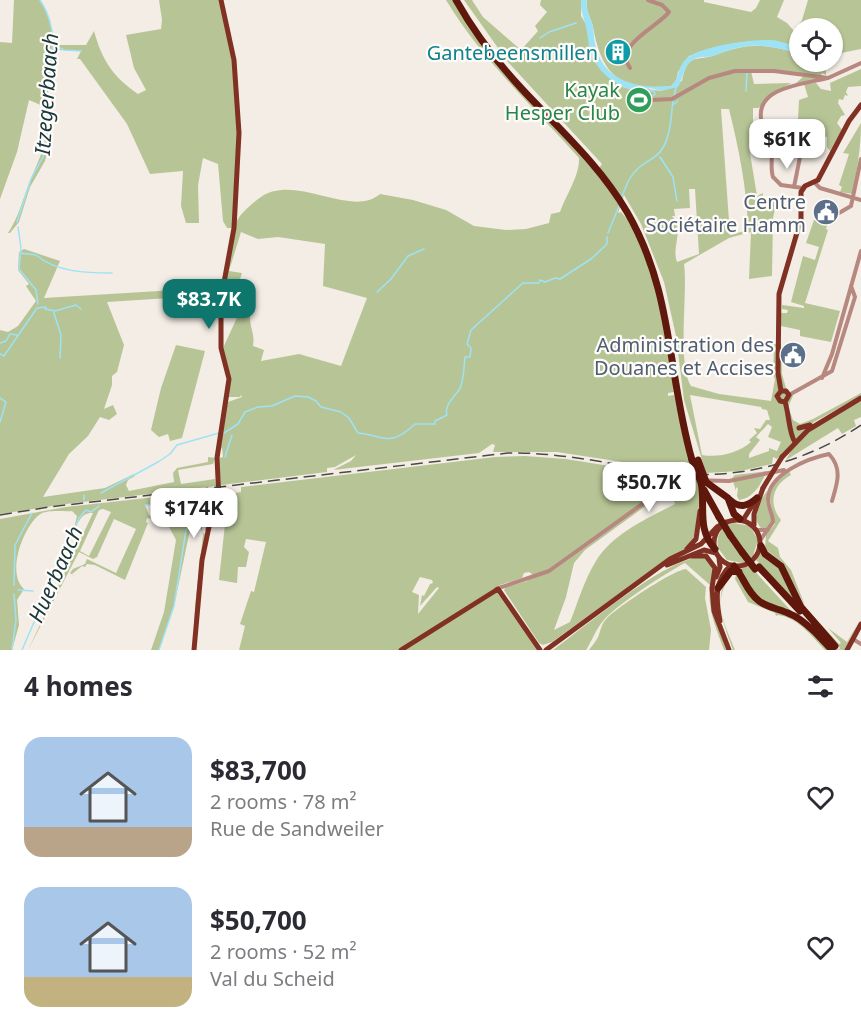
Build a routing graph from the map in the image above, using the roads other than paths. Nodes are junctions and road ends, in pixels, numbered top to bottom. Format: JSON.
{"nodes":[{"id":1,"x":221,"y":0,"type":"edge"},
{"id":2,"x":456,"y":0,"type":"edge"},
{"id":3,"x":461,"y":0,"type":"edge"},
{"id":4,"x":648,"y":0,"type":"edge"},
{"id":5,"x":861,"y":63,"type":"edge"},
{"id":6,"x":630,"y":68,"type":"dead end"},
{"id":7,"x":828,"y":78,"type":"junction"},
{"id":8,"x":636,"y":96,"type":"dead end"},
{"id":9,"x":861,"y":105,"type":"edge"},
{"id":10,"x":800,"y":157,"type":"dead end"},
{"id":11,"x":861,"y":159,"type":"edge"},
{"id":12,"x":599,"y":168,"type":"junction"},
{"id":13,"x":815,"y":183,"type":"junction"},
{"id":14,"x":794,"y":187,"type":"junction"},
{"id":15,"x":803,"y":188,"type":"junction"},
{"id":16,"x":854,"y":198,"type":"junction"},
{"id":17,"x":861,"y":200,"type":"edge"},
{"id":18,"x":831,"y":215,"type":"dead end"},
{"id":19,"x":861,"y":251,"type":"edge"},
{"id":20,"x":851,"y":286,"type":"junction"},
{"id":21,"x":848,"y":295,"type":"junction"},
{"id":22,"x":855,"y":297,"type":"junction"},
{"id":23,"x":838,"y":327,"type":"junction"},
{"id":24,"x":845,"y":330,"type":"junction"},
{"id":25,"x":837,"y":343,"type":"junction"},
{"id":26,"x":834,"y":354,"type":"junction"},
{"id":27,"x":826,"y":369,"type":"junction"},
{"id":28,"x":832,"y":372,"type":"junction"},
{"id":29,"x":822,"y":378,"type":"junction"},
{"id":30,"x":781,"y":391,"type":"junction"},
{"id":31,"x":789,"y":395,"type":"junction"},
{"id":32,"x":861,"y":398,"type":"edge"},
{"id":33,"x":785,"y":402,"type":"junction"},
{"id":34,"x":790,"y":420,"type":"junction"},
{"id":35,"x":820,"y":420,"type":"junction"},
{"id":36,"x":799,"y":428,"type":"junction"},
{"id":37,"x":802,"y":435,"type":"junction"},
{"id":38,"x":795,"y":442,"type":"junction"},
{"id":39,"x":784,"y":470,"type":"dead end"},
{"id":40,"x":704,"y":482,"type":"junction"},
{"id":41,"x":763,"y":488,"type":"junction"},
{"id":42,"x":728,"y":498,"type":"junction"},
{"id":43,"x":756,"y":498,"type":"junction"},
{"id":44,"x":832,"y":501,"type":"dead end"},
{"id":45,"x":702,"y":504,"type":"junction"},
{"id":46,"x":722,"y":518,"type":"junction"},
{"id":47,"x":742,"y":520,"type":"junction"},
{"id":48,"x":756,"y":528,"type":"junction"},
{"id":49,"x":769,"y":530,"type":"junction"},
{"id":50,"x":707,"y":538,"type":"junction"},
{"id":51,"x":760,"y":543,"type":"junction"},
{"id":52,"x":717,"y":553,"type":"junction"},
{"id":53,"x":690,"y":556,"type":"junction"},
{"id":54,"x":670,"y":560,"type":"junction"},
{"id":55,"x":732,"y":566,"type":"junction"},
{"id":56,"x":757,"y":568,"type":"junction"},
{"id":57,"x":659,"y":569,"type":"junction"},
{"id":58,"x":739,"y":572,"type":"junction"},
{"id":59,"x":508,"y":583,"type":"junction"},
{"id":60,"x":495,"y":589,"type":"junction"},
{"id":61,"x":715,"y":590,"type":"junction"},
{"id":62,"x":503,"y":593,"type":"junction"},
{"id":63,"x":861,"y":624,"type":"edge"},
{"id":64,"x":817,"y":634,"type":"junction"},
{"id":65,"x":853,"y":639,"type":"junction"},
{"id":66,"x":861,"y":644,"type":"edge"},
{"id":67,"x":540,"y":648,"type":"edge"},
{"id":68,"x":835,"y":648,"type":"edge"},
{"id":69,"x":548,"y":649,"type":"edge"},
{"id":70,"x":194,"y":650,"type":"edge"},
{"id":71,"x":401,"y":650,"type":"edge"},
{"id":72,"x":729,"y":650,"type":"edge"},
{"id":73,"x":847,"y":650,"type":"edge"}],
"edges":[{"from":1,"to":70,"type":"main road"},
{"from":2,"to":12,"type":"highway"},
{"from":3,"to":12,"type":"highway"},
{"from":4,"to":6,"type":"street"},
{"from":5,"to":7,"type":"street"},
{"from":7,"to":8,"type":"street"},
{"from":7,"to":14,"type":"street"},
{"from":9,"to":13,"type":"main road"},
{"from":10,"to":14,"type":"street"},
{"from":11,"to":16,"type":"street"},
{"from":12,"to":40,"type":"highway","bridge":true},
{"from":13,"to":15,"type":"main road"},
{"from":13,"to":16,"type":"street"},
{"from":14,"to":15,"type":"street"},
{"from":15,"to":30,"type":"main road"},
{"from":16,"to":17,"type":"street"},
{"from":16,"to":18,"type":"street"},
{"from":19,"to":20,"type":"street"},
{"from":20,"to":21,"type":"street"},
{"from":20,"to":22,"type":"street"},
{"from":21,"to":22,"type":"street"},
{"from":21,"to":23,"type":"street"},
{"from":22,"to":24,"type":"street"},
{"from":23,"to":24,"type":"street"},
{"from":23,"to":25,"type":"street"},
{"from":24,"to":25,"type":"street"},
{"from":25,"to":26,"type":"street"},
{"from":26,"to":27,"type":"street"},
{"from":26,"to":28,"type":"street"},
{"from":27,"to":28,"type":"street"},
{"from":27,"to":29,"type":"street"},
{"from":28,"to":29,"type":"street"},
{"from":29,"to":31,"type":"street"},
{"from":30,"to":31,"type":"main road"},
{"from":30,"to":33,"type":"main road"},
{"from":31,"to":33,"type":"main road"},
{"from":32,"to":35,"type":"main road"},
{"from":33,"to":34,"type":"main road"},
{"from":34,"to":36,"type":"main road"},
{"from":34,"to":38,"type":"main road"},
{"from":35,"to":36,"type":"main road"},
{"from":35,"to":37,"type":"main road"},
{"from":36,"to":37,"type":"main road"},
{"from":37,"to":38,"type":"main road"},
{"from":38,"to":41,"type":"main road","bridge":true},
{"from":39,"to":59,"type":"street"},
{"from":40,"to":42,"type":"highway"},
{"from":40,"to":45,"type":"highway"},
{"from":40,"to":46,"type":"highway"},
{"from":41,"to":43,"type":"main road"},
{"from":41,"to":48,"type":"main road"},
{"from":42,"to":43,"type":"highway"},
{"from":42,"to":47,"type":"highway"},
{"from":43,"to":47,"type":"main road"},
{"from":44,"to":49,"type":"street"},
{"from":45,"to":50,"type":"highway"},
{"from":45,"to":54,"type":"main road"},
{"from":46,"to":47,"type":"main road"},
{"from":46,"to":50,"type":"main road"},
{"from":46,"to":52,"type":"main road"},
{"from":46,"to":56,"type":"highway","bridge":true},
{"from":47,"to":48,"type":"main road"},
{"from":48,"to":49,"type":"street"},
{"from":48,"to":51,"type":"main road"},
{"from":49,"to":51,"type":"street"},
{"from":50,"to":52,"type":"highway"},
{"from":50,"to":54,"type":"main road"},
{"from":51,"to":55,"type":"main road"},
{"from":51,"to":68,"type":"highway"},
{"from":52,"to":53,"type":"main road"},
{"from":52,"to":55,"type":"main road"},
{"from":52,"to":61,"type":"main road"},
{"from":53,"to":57,"type":"main road"},
{"from":53,"to":61,"type":"main road"},
{"from":54,"to":57,"type":"main road"},
{"from":55,"to":58,"type":"highway"},
{"from":55,"to":61,"type":"main road"},
{"from":56,"to":64,"type":"highway"},
{"from":56,"to":68,"type":"highway"},
{"from":57,"to":69,"type":"main road"},
{"from":58,"to":61,"type":"highway"},
{"from":58,"to":64,"type":"highway"},
{"from":59,"to":60,"type":"street"},
{"from":59,"to":62,"type":"street"},
{"from":60,"to":62,"type":"main road"},
{"from":60,"to":71,"type":"main road"},
{"from":61,"to":72,"type":"main road"},
{"from":62,"to":67,"type":"main road"},
{"from":63,"to":65,"type":"main road"},
{"from":64,"to":68,"type":"highway"},
{"from":65,"to":66,"type":"street"},
{"from":65,"to":73,"type":"main road"},
{"from":67,"to":69,"type":"main road"}]}
